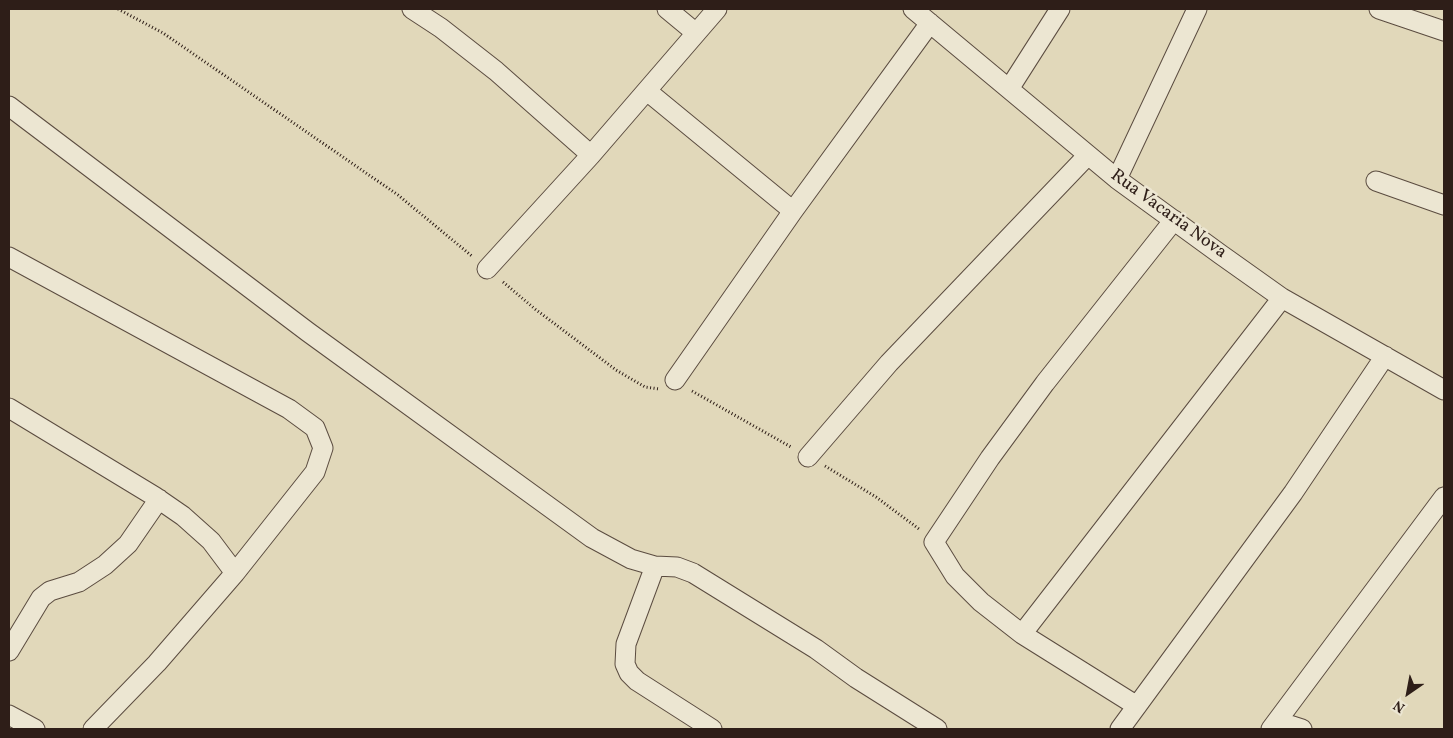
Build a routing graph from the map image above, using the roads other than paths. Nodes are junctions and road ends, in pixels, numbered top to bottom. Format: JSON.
{"nodes":[{"id":1,"x":412,"y":9,"type":"edge"},
{"id":2,"x":667,"y":9,"type":"edge"},
{"id":3,"x":717,"y":9,"type":"edge"},
{"id":4,"x":913,"y":9,"type":"edge"},
{"id":5,"x":1060,"y":9,"type":"edge"},
{"id":6,"x":1196,"y":9,"type":"edge"},
{"id":7,"x":1379,"y":9,"type":"edge"},
{"id":8,"x":930,"y":23,"type":"junction"},
{"id":9,"x":1444,"y":31,"type":"edge"},
{"id":10,"x":696,"y":33,"type":"junction"},
{"id":11,"x":1009,"y":90,"type":"junction"},
{"id":12,"x":647,"y":91,"type":"junction"},
{"id":13,"x":9,"y":106,"type":"edge"},
{"id":14,"x":591,"y":155,"type":"junction"},
{"id":15,"x":1088,"y":155,"type":"junction"},
{"id":16,"x":1118,"y":179,"type":"junction"},
{"id":17,"x":1376,"y":181,"type":"dead end"},
{"id":18,"x":1444,"y":205,"type":"edge"},
{"id":19,"x":793,"y":211,"type":"junction"},
{"id":20,"x":1174,"y":220,"type":"junction"},
{"id":21,"x":9,"y":257,"type":"edge"},
{"id":22,"x":487,"y":269,"type":"road end"},
{"id":23,"x":1282,"y":298,"type":"junction"},
{"id":24,"x":1385,"y":356,"type":"junction"},
{"id":25,"x":676,"y":380,"type":"road end"},
{"id":26,"x":1444,"y":390,"type":"edge"},
{"id":27,"x":9,"y":408,"type":"edge"},
{"id":28,"x":808,"y":456,"type":"dead end"},
{"id":29,"x":1444,"y":497,"type":"edge"},
{"id":30,"x":158,"y":499,"type":"junction"},
{"id":31,"x":655,"y":566,"type":"junction"},
{"id":32,"x":235,"y":573,"type":"junction"},
{"id":33,"x":1022,"y":634,"type":"junction"},
{"id":34,"x":9,"y":650,"type":"edge"},
{"id":35,"x":1137,"y":706,"type":"junction"},
{"id":36,"x":9,"y":715,"type":"edge"},
{"id":37,"x":1274,"y":725,"type":"edge"},
{"id":38,"x":35,"y":729,"type":"edge"},
{"id":39,"x":93,"y":729,"type":"edge"},
{"id":40,"x":712,"y":729,"type":"edge"},
{"id":41,"x":936,"y":729,"type":"edge"},
{"id":42,"x":1120,"y":729,"type":"edge"},
{"id":43,"x":1302,"y":729,"type":"edge"}],
"edges":[{"from":1,"to":14,"type":"street"},
{"from":2,"to":10,"type":"street"},
{"from":3,"to":10,"type":"street"},
{"from":4,"to":8,"type":"street","name":"Rua Vacaria Nova"},
{"from":5,"to":11,"type":"street"},
{"from":6,"to":16,"type":"street"},
{"from":7,"to":9,"type":"street"},
{"from":8,"to":11,"type":"street","name":"Rua Vacaria Nova"},
{"from":8,"to":19,"type":"street"},
{"from":10,"to":12,"type":"street"},
{"from":11,"to":15,"type":"street","name":"Rua Vacaria Nova"},
{"from":12,"to":14,"type":"street"},
{"from":12,"to":19,"type":"street"},
{"from":13,"to":31,"type":"street"},
{"from":14,"to":22,"type":"street"},
{"from":15,"to":16,"type":"street","name":"Rua Vacaria Nova"},
{"from":15,"to":28,"type":"street"},
{"from":16,"to":20,"type":"street","name":"Rua Vacaria Nova"},
{"from":17,"to":18,"type":"street"},
{"from":19,"to":25,"type":"street"},
{"from":20,"to":23,"type":"street","name":"Rua Vacaria Nova"},
{"from":20,"to":33,"type":"street"},
{"from":21,"to":32,"type":"street"},
{"from":23,"to":24,"type":"street","name":"Rua Vacaria Nova"},
{"from":23,"to":33,"type":"street"},
{"from":24,"to":26,"type":"street","name":"Rua Vacaria Nova"},
{"from":24,"to":35,"type":"street"},
{"from":27,"to":30,"type":"street"},
{"from":29,"to":37,"type":"street"},
{"from":30,"to":32,"type":"street"},
{"from":30,"to":34,"type":"street"},
{"from":31,"to":40,"type":"street"},
{"from":31,"to":41,"type":"street"},
{"from":32,"to":39,"type":"street"},
{"from":33,"to":35,"type":"street"},
{"from":35,"to":42,"type":"street"},
{"from":36,"to":38,"type":"street"},
{"from":37,"to":43,"type":"street"}]}
